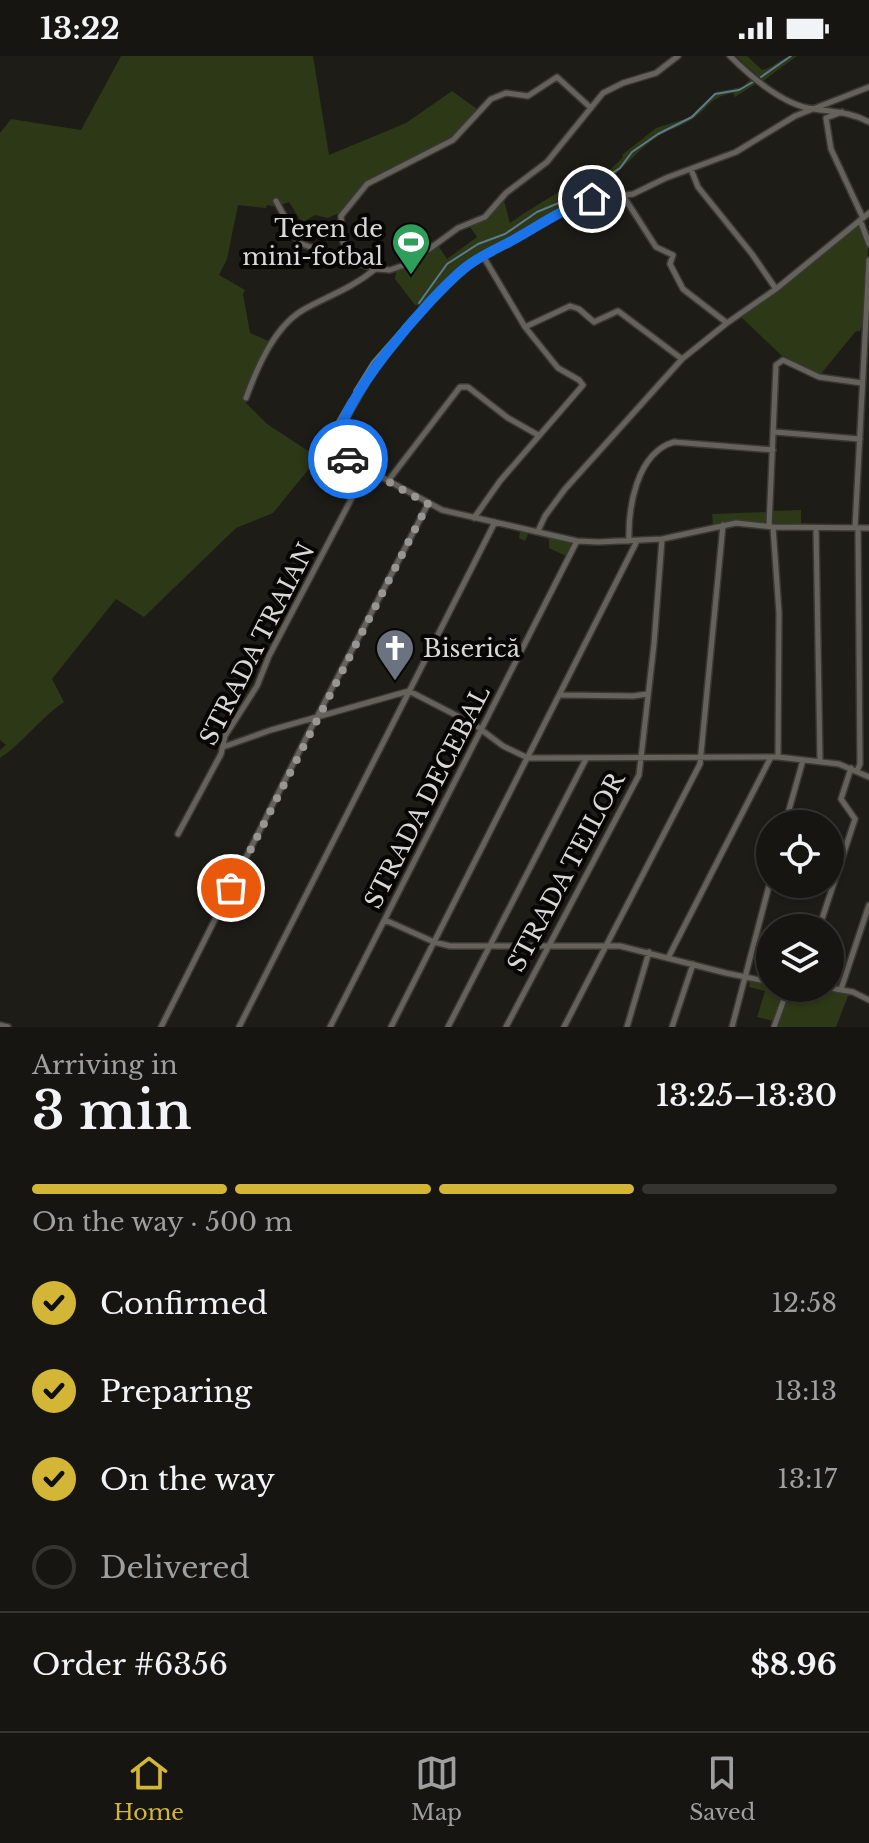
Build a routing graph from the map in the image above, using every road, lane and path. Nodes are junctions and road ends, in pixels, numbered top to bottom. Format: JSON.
{"nodes":[{"id":1,"x":678,"y":56,"type":"edge"},
{"id":2,"x":730,"y":56,"type":"edge"},
{"id":3,"x":869,"y":87,"type":"edge"},
{"id":4,"x":591,"y":108,"type":"junction"},
{"id":5,"x":817,"y":108,"type":"junction"},
{"id":6,"x":843,"y":111,"type":"junction"},
{"id":7,"x":869,"y":122,"type":"edge"},
{"id":8,"x":691,"y":169,"type":"junction"},
{"id":9,"x":624,"y":197,"type":"junction"},
{"id":10,"x":276,"y":201,"type":"dead end"},
{"id":11,"x":869,"y":213,"type":"edge"},
{"id":12,"x":861,"y":219,"type":"junction"},
{"id":13,"x":869,"y":244,"type":"edge"},
{"id":14,"x":483,"y":256,"type":"junction"},
{"id":15,"x":869,"y":260,"type":"edge"},
{"id":16,"x":352,"y":262,"type":"junction"},
{"id":17,"x":375,"y":269,"type":"junction"},
{"id":18,"x":776,"y":289,"type":"junction"},
{"id":19,"x":727,"y":323,"type":"junction"},
{"id":20,"x":525,"y":327,"type":"junction"},
{"id":21,"x":682,"y":359,"type":"junction"},
{"id":22,"x":862,"y":383,"type":"junction"},
{"id":23,"x":246,"y":398,"type":"dead end"},
{"id":24,"x":775,"y":432,"type":"junction"},
{"id":25,"x":538,"y":435,"type":"junction"},
{"id":26,"x":860,"y":439,"type":"junction"},
{"id":27,"x":773,"y":450,"type":"junction"},
{"id":28,"x":367,"y":469,"type":"junction"},
{"id":29,"x":388,"y":481,"type":"junction"},
{"id":30,"x":428,"y":504,"type":"junction"},
{"id":31,"x":474,"y":518,"type":"junction"},
{"id":32,"x":495,"y":522,"type":"junction"},
{"id":33,"x":723,"y":525,"type":"junction"},
{"id":34,"x":771,"y":526,"type":"junction"},
{"id":35,"x":816,"y":528,"type":"junction"},
{"id":36,"x":857,"y":528,"type":"junction"},
{"id":37,"x":869,"y":528,"type":"edge"},
{"id":38,"x":537,"y":532,"type":"junction"},
{"id":39,"x":662,"y":539,"type":"junction"},
{"id":40,"x":577,"y":541,"type":"junction"},
{"id":41,"x":629,"y":541,"type":"junction"},
{"id":42,"x":637,"y":541,"type":"junction"},
{"id":43,"x":409,"y":691,"type":"junction"},
{"id":44,"x":647,"y":694,"type":"junction"},
{"id":45,"x":561,"y":695,"type":"junction"},
{"id":46,"x":319,"y":717,"type":"junction"},
{"id":47,"x":481,"y":730,"type":"junction"},
{"id":48,"x":223,"y":747,"type":"junction"},
{"id":49,"x":775,"y":757,"type":"junction"},
{"id":50,"x":528,"y":758,"type":"junction"},
{"id":51,"x":642,"y":758,"type":"junction"},
{"id":52,"x":702,"y":758,"type":"junction"},
{"id":53,"x":586,"y":759,"type":"junction"},
{"id":54,"x":803,"y":760,"type":"junction"},
{"id":55,"x":820,"y":761,"type":"junction"},
{"id":56,"x":854,"y":770,"type":"junction"},
{"id":57,"x":869,"y":777,"type":"edge"},
{"id":58,"x":789,"y":810,"type":"edge"},
{"id":59,"x":178,"y":834,"type":"dead end"},
{"id":60,"x":766,"y":898,"type":"edge"},
{"id":61,"x":869,"y":905,"type":"edge"},
{"id":62,"x":824,"y":914,"type":"edge"},
{"id":63,"x":385,"y":920,"type":"junction"},
{"id":64,"x":434,"y":942,"type":"junction"},
{"id":65,"x":548,"y":945,"type":"junction"},
{"id":66,"x":488,"y":946,"type":"junction"},
{"id":67,"x":606,"y":946,"type":"junction"},
{"id":68,"x":649,"y":952,"type":"junction"},
{"id":69,"x":668,"y":958,"type":"junction"},
{"id":70,"x":693,"y":964,"type":"junction"},
{"id":71,"x":746,"y":977,"type":"junction"},
{"id":72,"x":756,"y":979,"type":"edge"},
{"id":73,"x":844,"y":980,"type":"edge"},
{"id":74,"x":844,"y":990,"type":"edge"},
{"id":75,"x":869,"y":1000,"type":"edge"},
{"id":76,"x":783,"y":1002,"type":"edge"},
{"id":77,"x":0,"y":1025,"type":"edge"},
{"id":78,"x":8,"y":1027,"type":"edge"},
{"id":79,"x":161,"y":1027,"type":"edge"},
{"id":80,"x":239,"y":1027,"type":"edge"},
{"id":81,"x":330,"y":1027,"type":"edge"},
{"id":82,"x":391,"y":1027,"type":"edge"},
{"id":83,"x":448,"y":1027,"type":"edge"},
{"id":84,"x":506,"y":1027,"type":"edge"},
{"id":85,"x":564,"y":1027,"type":"edge"},
{"id":86,"x":627,"y":1027,"type":"edge"},
{"id":87,"x":672,"y":1027,"type":"edge"},
{"id":88,"x":732,"y":1027,"type":"edge"},
{"id":89,"x":774,"y":1027,"type":"edge"}],
"edges":[{"from":1,"to":4,"type":"street"},
{"from":2,"to":5,"type":"street"},
{"from":3,"to":5,"type":"street"},
{"from":4,"to":16,"type":"street"},
{"from":4,"to":17,"type":"street"},
{"from":5,"to":6,"type":"street"},
{"from":5,"to":8,"type":"street"},
{"from":6,"to":7,"type":"street"},
{"from":6,"to":12,"type":"street"},
{"from":8,"to":9,"type":"street"},
{"from":8,"to":18,"type":"street"},
{"from":9,"to":14,"type":"street"},
{"from":9,"to":19,"type":"street"},
{"from":10,"to":16,"type":"street"},
{"from":11,"to":12,"type":"street"},
{"from":12,"to":13,"type":"street"},
{"from":12,"to":18,"type":"street"},
{"from":14,"to":20,"type":"street"},
{"from":14,"to":28,"type":"street"},
{"from":15,"to":22,"type":"street"},
{"from":16,"to":17,"type":"street"},
{"from":17,"to":23,"type":"street"},
{"from":18,"to":19,"type":"street"},
{"from":19,"to":21,"type":"street"},
{"from":20,"to":21,"type":"street"},
{"from":20,"to":25,"type":"street"},
{"from":21,"to":38,"type":"street"},
{"from":22,"to":24,"type":"street"},
{"from":22,"to":26,"type":"street"},
{"from":24,"to":26,"type":"street"},
{"from":24,"to":27,"type":"street"},
{"from":25,"to":29,"type":"street"},
{"from":25,"to":31,"type":"street"},
{"from":26,"to":36,"type":"street"},
{"from":27,"to":34,"type":"street"},
{"from":27,"to":41,"type":"street"},
{"from":28,"to":29,"type":"street"},
{"from":28,"to":48,"type":"street","name":"STRADA TRAIAN"},
{"from":29,"to":30,"type":"street"},
{"from":30,"to":31,"type":"street"},
{"from":30,"to":46,"type":"street"},
{"from":31,"to":32,"type":"street"},
{"from":32,"to":38,"type":"street"},
{"from":32,"to":43,"type":"street"},
{"from":33,"to":34,"type":"street"},
{"from":33,"to":39,"type":"street"},
{"from":33,"to":52,"type":"street"},
{"from":34,"to":35,"type":"street"},
{"from":34,"to":49,"type":"street"},
{"from":35,"to":36,"type":"street"},
{"from":35,"to":55,"type":"street"},
{"from":36,"to":37,"type":"street"},
{"from":36,"to":56,"type":"street"},
{"from":38,"to":40,"type":"street"},
{"from":39,"to":42,"type":"street"},
{"from":39,"to":44,"type":"street","name":"STRADA TEILOR"},
{"from":40,"to":41,"type":"street"},
{"from":40,"to":47,"type":"street","name":"STRADA DECEBAL"},
{"from":41,"to":42,"type":"street"},
{"from":42,"to":45,"type":"street"},
{"from":43,"to":46,"type":"street"},
{"from":43,"to":47,"type":"street"},
{"from":43,"to":80,"type":"street"},
{"from":44,"to":45,"type":"street"},
{"from":44,"to":51,"type":"street","name":"STRADA TEILOR"},
{"from":45,"to":50,"type":"street"},
{"from":46,"to":48,"type":"street"},
{"from":46,"to":79,"type":"street"},
{"from":47,"to":50,"type":"street"},
{"from":47,"to":63,"type":"street","name":"STRADA DECEBAL"},
{"from":48,"to":59,"type":"street","name":"STRADA TRAIAN"},
{"from":49,"to":52,"type":"street"},
{"from":49,"to":54,"type":"street"},
{"from":49,"to":69,"type":"street"},
{"from":50,"to":53,"type":"street"},
{"from":50,"to":64,"type":"street"},
{"from":51,"to":52,"type":"street"},
{"from":51,"to":53,"type":"street"},
{"from":51,"to":65,"type":"street","name":"STRADA TEILOR"},
{"from":52,"to":67,"type":"street"},
{"from":53,"to":66,"type":"street"},
{"from":54,"to":55,"type":"street"},
{"from":54,"to":58,"type":"street"},
{"from":55,"to":56,"type":"street"},
{"from":56,"to":57,"type":"street"},
{"from":56,"to":62,"type":"street"},
{"from":60,"to":71,"type":"street"},
{"from":61,"to":73,"type":"street"},
{"from":63,"to":64,"type":"street"},
{"from":63,"to":81,"type":"street","name":"STRADA DECEBAL"},
{"from":64,"to":66,"type":"street"},
{"from":64,"to":82,"type":"street"},
{"from":65,"to":66,"type":"street"},
{"from":65,"to":67,"type":"street"},
{"from":65,"to":84,"type":"street","name":"STRADA TEILOR"},
{"from":66,"to":83,"type":"street"},
{"from":67,"to":68,"type":"street"},
{"from":67,"to":85,"type":"street"},
{"from":68,"to":69,"type":"street"},
{"from":68,"to":86,"type":"street"},
{"from":69,"to":70,"type":"street"},
{"from":70,"to":71,"type":"street"},
{"from":70,"to":87,"type":"street"},
{"from":71,"to":72,"type":"street"},
{"from":71,"to":88,"type":"street"},
{"from":74,"to":75,"type":"street"},
{"from":76,"to":89,"type":"street"},
{"from":77,"to":78,"type":"street"}]}
